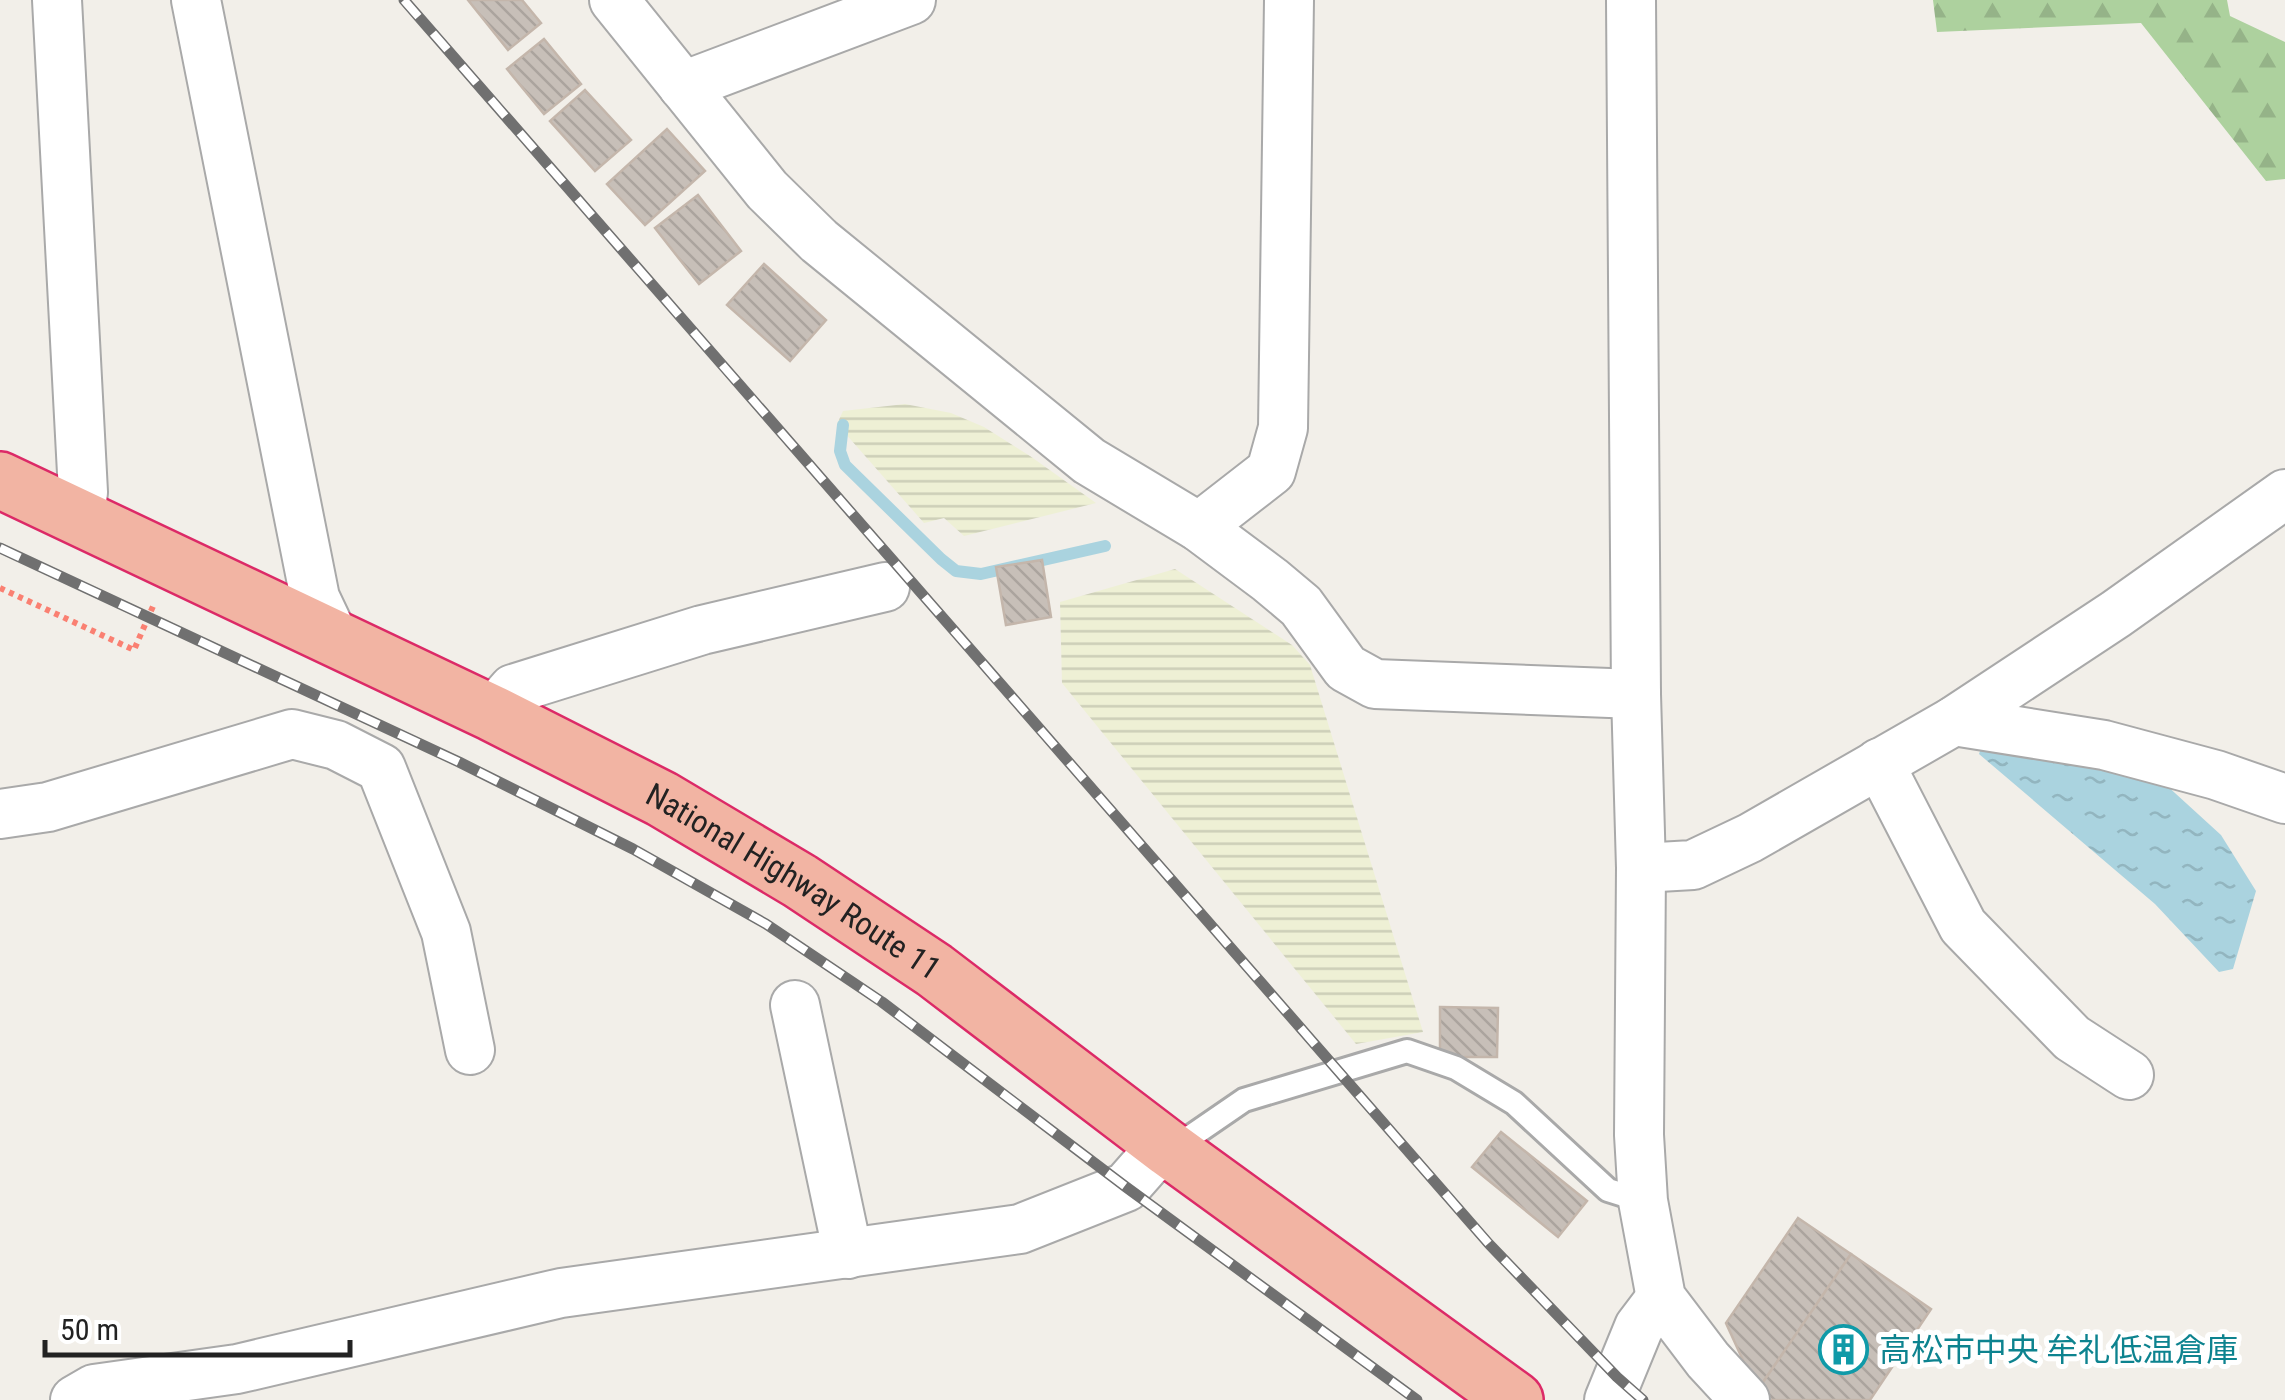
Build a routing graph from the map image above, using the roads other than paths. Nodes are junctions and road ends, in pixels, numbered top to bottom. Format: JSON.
{"nodes":[{"id":1,"x":56,"y":0,"type":"edge"},
{"id":2,"x":196,"y":0,"type":"edge"},
{"id":3,"x":614,"y":0,"type":"edge"},
{"id":4,"x":911,"y":0,"type":"edge"},
{"id":5,"x":1289,"y":0,"type":"edge"},
{"id":6,"x":1631,"y":0,"type":"edge"},
{"id":7,"x":683,"y":86,"type":"junction"},
{"id":8,"x":0,"y":480,"type":"edge"},
{"id":9,"x":2285,"y":494,"type":"edge"},
{"id":10,"x":80,"y":518,"type":"junction"},
{"id":11,"x":1199,"y":526,"type":"junction"},
{"id":12,"x":886,"y":588,"type":"dead end"},
{"id":13,"x":334,"y":638,"type":"junction"},
{"id":14,"x":1636,"y":694,"type":"junction"},
{"id":15,"x":492,"y":713,"type":"junction"},
{"id":16,"x":1954,"y":721,"type":"junction"},
{"id":17,"x":1878,"y":764,"type":"junction"},
{"id":18,"x":2285,"y":799,"type":"edge"},
{"id":19,"x":0,"y":814,"type":"edge"},
{"id":20,"x":1640,"y":868,"type":"junction"},
{"id":21,"x":795,"y":1005,"type":"dead end"},
{"id":22,"x":470,"y":1050,"type":"dead end"},
{"id":23,"x":2129,"y":1074,"type":"dead end"},
{"id":24,"x":1169,"y":1149,"type":"junction"},
{"id":25,"x":1643,"y":1201,"type":"junction"},
{"id":26,"x":848,"y":1254,"type":"junction"},
{"id":27,"x":1661,"y":1298,"type":"junction"},
{"id":28,"x":75,"y":1400,"type":"edge"},
{"id":29,"x":1515,"y":1400,"type":"edge"},
{"id":30,"x":1609,"y":1400,"type":"edge"},
{"id":31,"x":1745,"y":1400,"type":"edge"}],
"edges":[{"from":1,"to":10,"type":"street"},
{"from":2,"to":13,"type":"street"},
{"from":3,"to":7,"type":"street"},
{"from":4,"to":7,"type":"street"},
{"from":5,"to":11,"type":"street"},
{"from":6,"to":14,"type":"street"},
{"from":7,"to":11,"type":"street"},
{"from":8,"to":10,"type":"highway","name":"National Highway Route 11"},
{"from":9,"to":16,"type":"street"},
{"from":10,"to":13,"type":"highway","name":"National Highway Route 11"},
{"from":11,"to":14,"type":"street"},
{"from":12,"to":15,"type":"street"},
{"from":13,"to":15,"type":"highway","name":"National Highway Route 11"},
{"from":14,"to":20,"type":"street"},
{"from":15,"to":24,"type":"highway","name":"National Highway Route 11"},
{"from":16,"to":17,"type":"street"},
{"from":16,"to":18,"type":"street"},
{"from":17,"to":20,"type":"street"},
{"from":17,"to":23,"type":"street"},
{"from":19,"to":22,"type":"street"},
{"from":20,"to":25,"type":"street"},
{"from":21,"to":26,"type":"street"},
{"from":24,"to":25,"type":"lane"},
{"from":24,"to":26,"type":"street"},
{"from":24,"to":29,"type":"highway","name":"National Highway Route 11"},
{"from":25,"to":27,"type":"street"},
{"from":26,"to":28,"type":"street"},
{"from":27,"to":30,"type":"street"},
{"from":27,"to":31,"type":"street"}]}
